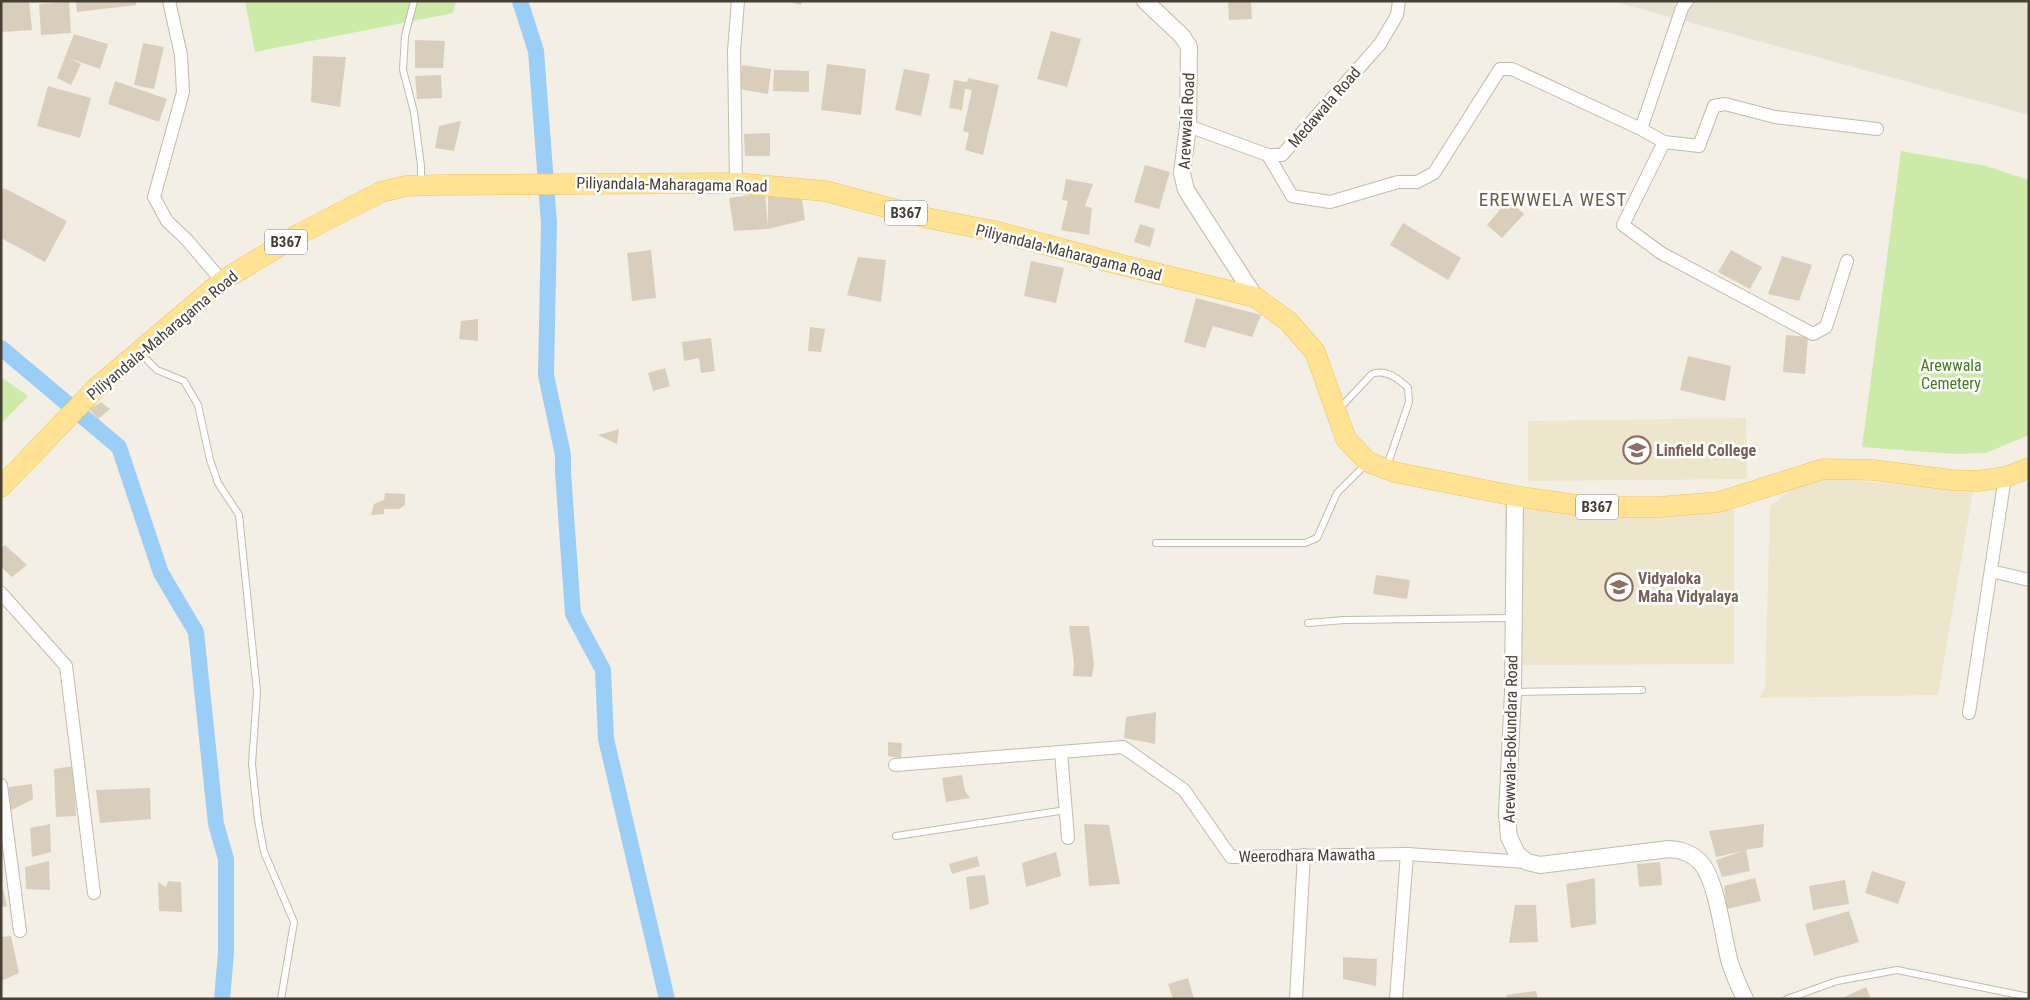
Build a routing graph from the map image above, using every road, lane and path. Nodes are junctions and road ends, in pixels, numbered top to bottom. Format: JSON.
{"nodes":[{"id":1,"x":169,"y":1,"type":"edge"},
{"id":2,"x":414,"y":1,"type":"edge"},
{"id":3,"x":738,"y":1,"type":"edge"},
{"id":4,"x":1145,"y":1,"type":"edge"},
{"id":5,"x":1399,"y":1,"type":"edge"},
{"id":6,"x":1687,"y":1,"type":"edge"},
{"id":7,"x":1188,"y":126,"type":"junction"},
{"id":8,"x":1641,"y":129,"type":"junction"},
{"id":9,"x":1877,"y":129,"type":"dead end"},
{"id":10,"x":1664,"y":142,"type":"junction"},
{"id":11,"x":1268,"y":155,"type":"junction"},
{"id":12,"x":736,"y":183,"type":"junction"},
{"id":13,"x":421,"y":185,"type":"junction"},
{"id":14,"x":1847,"y":261,"type":"dead end"},
{"id":15,"x":222,"y":281,"type":"junction"},
{"id":16,"x":1255,"y":297,"type":"junction"},
{"id":17,"x":139,"y":352,"type":"junction"},
{"id":18,"x":1337,"y":412,"type":"junction"},
{"id":19,"x":1377,"y":466,"type":"junction"},
{"id":20,"x":2029,"y":468,"type":"edge"},
{"id":21,"x":2005,"y":477,"type":"junction"},
{"id":22,"x":1,"y":487,"type":"edge"},
{"id":23,"x":1515,"y":496,"type":"junction"},
{"id":24,"x":1156,"y":543,"type":"dead end"},
{"id":25,"x":1991,"y":571,"type":"junction"},
{"id":26,"x":2029,"y":580,"type":"edge"},
{"id":27,"x":1,"y":593,"type":"edge"},
{"id":28,"x":1512,"y":618,"type":"junction"},
{"id":29,"x":1308,"y":623,"type":"dead end"},
{"id":30,"x":1642,"y":690,"type":"dead end"},
{"id":31,"x":1513,"y":692,"type":"junction"},
{"id":32,"x":1969,"y":713,"type":"dead end"},
{"id":33,"x":1061,"y":752,"type":"junction"},
{"id":34,"x":895,"y":765,"type":"dead end"},
{"id":35,"x":1,"y":786,"type":"edge"},
{"id":36,"x":1066,"y":810,"type":"junction"},
{"id":37,"x":896,"y":836,"type":"dead end"},
{"id":38,"x":1068,"y":838,"type":"dead end"},
{"id":39,"x":1407,"y":854,"type":"junction"},
{"id":40,"x":1304,"y":855,"type":"junction"},
{"id":41,"x":1527,"y":862,"type":"junction"},
{"id":42,"x":94,"y":893,"type":"dead end"},
{"id":43,"x":20,"y":931,"type":"dead end"},
{"id":44,"x":2029,"y":997,"type":"edge"},
{"id":45,"x":280,"y":999,"type":"edge"},
{"id":46,"x":1296,"y":999,"type":"edge"},
{"id":47,"x":1396,"y":999,"type":"edge"},
{"id":48,"x":1745,"y":999,"type":"edge"},
{"id":49,"x":1787,"y":999,"type":"edge"}],
"edges":[{"from":1,"to":15,"type":"street"},
{"from":2,"to":13,"type":"lane"},
{"from":3,"to":12,"type":"street"},
{"from":4,"to":7,"type":"street","name":"Arewwala Road"},
{"from":5,"to":11,"type":"street","name":"Medawala Road"},
{"from":6,"to":8,"type":"street"},
{"from":7,"to":11,"type":"street","name":"Medawala Road"},
{"from":7,"to":16,"type":"street","name":"Arewwala Road"},
{"from":8,"to":10,"type":"street"},
{"from":8,"to":11,"type":"street"},
{"from":9,"to":10,"type":"street"},
{"from":10,"to":14,"type":"street"},
{"from":12,"to":13,"type":"main road","name":"Piliyandala-Maharagama Road","number":"B367"},
{"from":12,"to":16,"type":"main road","name":"Piliyandala-Maharagama Road","number":"B367"},
{"from":13,"to":15,"type":"main road","name":"Piliyandala-Maharagama Road","number":"B367"},
{"from":15,"to":17,"type":"main road","name":"Piliyandala-Maharagama Road","number":"B367"},
{"from":16,"to":18,"type":"main road","name":"Piliyandala-Maharagama Road","number":"B367"},
{"from":17,"to":22,"type":"main road","name":"Piliyandala-Maharagama Road","number":"B367"},
{"from":17,"to":45,"type":"lane"},
{"from":18,"to":19,"type":"main road","name":"Piliyandala-Maharagama Road","number":"B367"},
{"from":18,"to":19,"type":"lane"},
{"from":19,"to":23,"type":"main road","number":"B367"},
{"from":19,"to":24,"type":"lane"},
{"from":20,"to":21,"type":"main road","number":"B367"},
{"from":21,"to":23,"type":"main road","number":"B367"},
{"from":21,"to":25,"type":"street"},
{"from":23,"to":28,"type":"street","name":"Arewwala-Bokundara Road"},
{"from":25,"to":26,"type":"street"},
{"from":25,"to":32,"type":"street"},
{"from":27,"to":42,"type":"street"},
{"from":28,"to":29,"type":"lane"},
{"from":28,"to":31,"type":"street","name":"Arewwala-Bokundara Road"},
{"from":30,"to":31,"type":"lane"},
{"from":31,"to":41,"type":"street","name":"Arewwala-Bokundara Road"},
{"from":33,"to":34,"type":"street","name":"Weerodhara Mawatha"},
{"from":33,"to":36,"type":"street"},
{"from":33,"to":40,"type":"street","name":"Weerodhara Mawatha"},
{"from":35,"to":43,"type":"street"},
{"from":36,"to":37,"type":"lane"},
{"from":36,"to":38,"type":"street"},
{"from":39,"to":40,"type":"street","name":"Weerodhara Mawatha"},
{"from":39,"to":41,"type":"street","name":"Weerodhara Mawatha"},
{"from":39,"to":47,"type":"street"},
{"from":40,"to":46,"type":"street"},
{"from":41,"to":48,"type":"street"},
{"from":44,"to":49,"type":"lane"}]}
